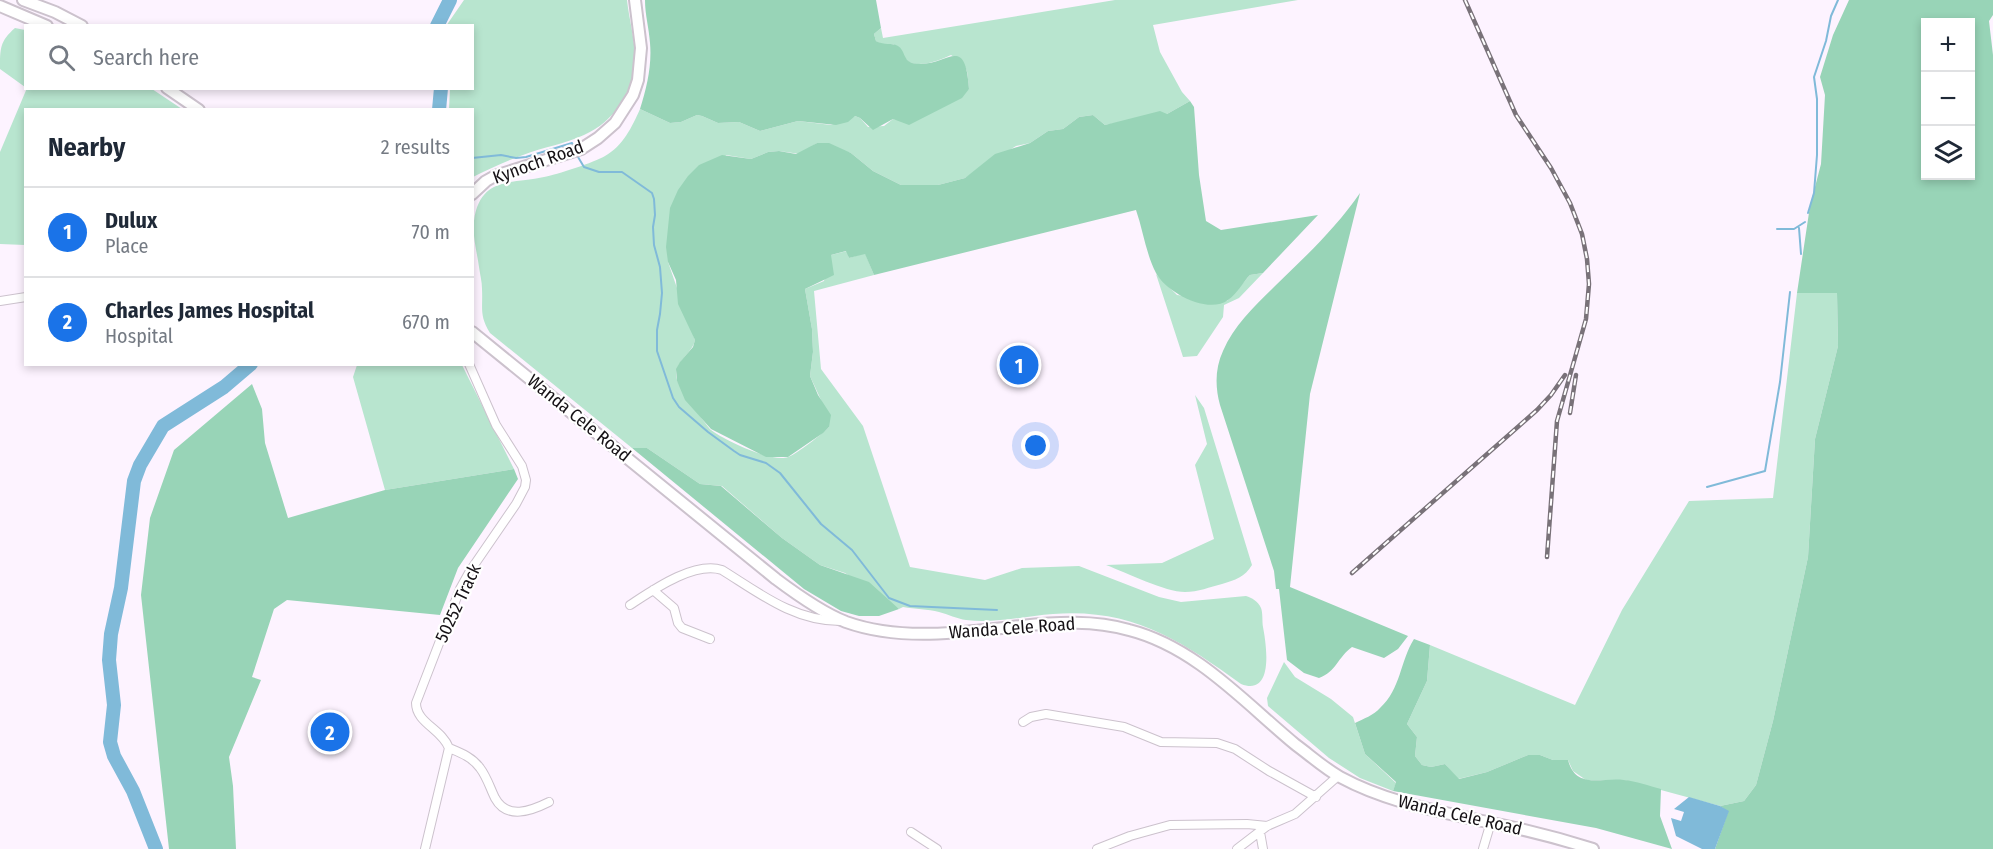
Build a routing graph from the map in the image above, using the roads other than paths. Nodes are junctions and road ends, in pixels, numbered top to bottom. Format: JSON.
{"nodes":[{"id":1,"x":23,"y":0,"type":"edge"},
{"id":2,"x":635,"y":0,"type":"edge"},
{"id":3,"x":1,"y":6,"type":"edge"},
{"id":4,"x":42,"y":24,"type":"edge"},
{"id":5,"x":78,"y":24,"type":"edge"},
{"id":6,"x":170,"y":90,"type":"edge"},
{"id":7,"x":180,"y":90,"type":"edge"},
{"id":8,"x":198,"y":108,"type":"edge"},
{"id":9,"x":199,"y":108,"type":"edge"},
{"id":10,"x":474,"y":192,"type":"edge"},
{"id":11,"x":24,"y":297,"type":"edge"},
{"id":12,"x":0,"y":301,"type":"edge"},
{"id":13,"x":474,"y":334,"type":"edge"},
{"id":14,"x":470,"y":366,"type":"edge"},
{"id":15,"x":653,"y":590,"type":"junction"},
{"id":16,"x":630,"y":605,"type":"dead end"},
{"id":17,"x":844,"y":621,"type":"junction"},
{"id":18,"x":710,"y":639,"type":"dead end"},
{"id":19,"x":1023,"y":722,"type":"dead end"},
{"id":20,"x":449,"y":748,"type":"junction"},
{"id":21,"x":1338,"y":776,"type":"junction"},
{"id":22,"x":1316,"y":797,"type":"junction"},
{"id":23,"x":549,"y":802,"type":"dead end"},
{"id":24,"x":1491,"y":822,"type":"junction"},
{"id":25,"x":1263,"y":829,"type":"junction"},
{"id":26,"x":911,"y":832,"type":"dead end"},
{"id":27,"x":425,"y":849,"type":"edge"},
{"id":28,"x":937,"y":849,"type":"edge"},
{"id":29,"x":1096,"y":849,"type":"edge"},
{"id":30,"x":1237,"y":849,"type":"edge"},
{"id":31,"x":1263,"y":849,"type":"edge"},
{"id":32,"x":1484,"y":849,"type":"edge"},
{"id":33,"x":1593,"y":849,"type":"edge"}],
"edges":[{"from":1,"to":5,"type":"street"},
{"from":2,"to":10,"type":"street","name":"Kynoch Road"},
{"from":3,"to":4,"type":"street"},
{"from":6,"to":8,"type":"street"},
{"from":7,"to":9,"type":"street"},
{"from":11,"to":12,"type":"street"},
{"from":13,"to":17,"type":"street","name":"Wanda Cele Road"},
{"from":14,"to":20,"type":"street","name":"50252 Track"},
{"from":15,"to":16,"type":"street"},
{"from":15,"to":17,"type":"street"},
{"from":15,"to":18,"type":"street"},
{"from":17,"to":21,"type":"street","name":"Wanda Cele Road"},
{"from":19,"to":22,"type":"street"},
{"from":20,"to":23,"type":"street"},
{"from":20,"to":27,"type":"street"},
{"from":21,"to":22,"type":"street"},
{"from":21,"to":24,"type":"street","name":"Wanda Cele Road"},
{"from":22,"to":25,"type":"street"},
{"from":24,"to":32,"type":"street"},
{"from":24,"to":33,"type":"street","name":"Wanda Cele Road"},
{"from":25,"to":29,"type":"street"},
{"from":25,"to":30,"type":"street"},
{"from":25,"to":31,"type":"street"},
{"from":26,"to":28,"type":"street"}]}
